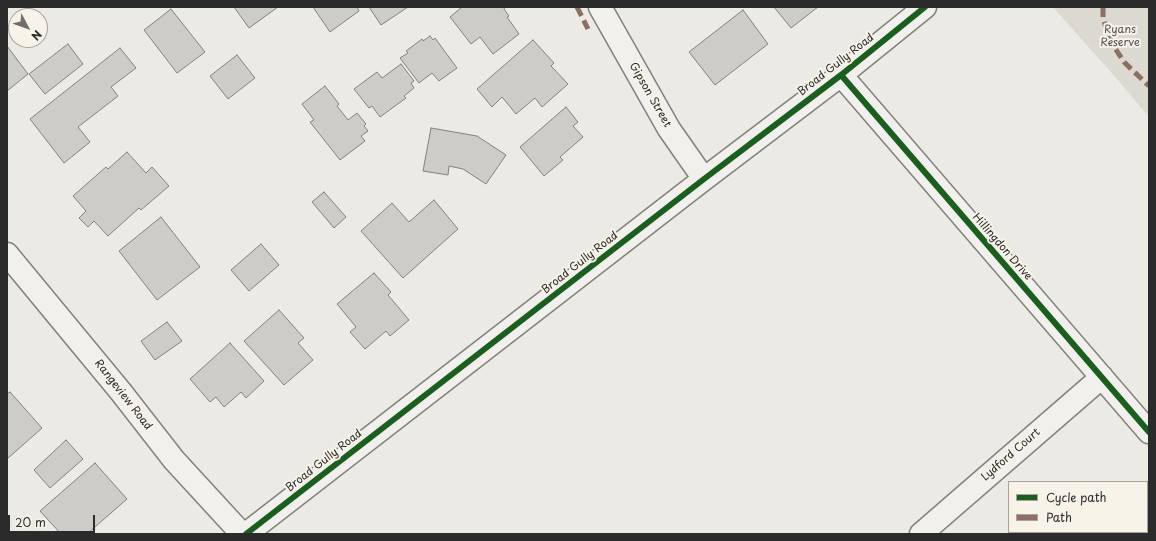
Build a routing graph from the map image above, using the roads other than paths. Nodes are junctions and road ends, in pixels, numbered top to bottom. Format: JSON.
{"nodes":[{"id":1,"x":600,"y":7,"type":"edge"},
{"id":2,"x":925,"y":7,"type":"edge"},
{"id":3,"x":841,"y":75,"type":"junction"},
{"id":4,"x":704,"y":179,"type":"junction"},
{"id":5,"x":7,"y":254,"type":"edge"},
{"id":6,"x":1102,"y":376,"type":"junction"},
{"id":7,"x":1149,"y":432,"type":"edge"},
{"id":8,"x":242,"y":534,"type":"edge"},
{"id":9,"x":246,"y":534,"type":"edge"},
{"id":10,"x":921,"y":534,"type":"edge"}],
"edges":[{"from":1,"to":4,"type":"street","name":"Gipson Street"},
{"from":2,"to":3,"type":"street","name":"Broad Gully Road"},
{"from":3,"to":4,"type":"street","name":"Broad Gully Road"},
{"from":3,"to":6,"type":"street","name":"Hillingdon Drive"},
{"from":4,"to":9,"type":"street","name":"Broad Gully Road"},
{"from":5,"to":8,"type":"street","name":"Rangeview Road"},
{"from":6,"to":7,"type":"street","name":"Hillingdon Drive"},
{"from":6,"to":10,"type":"street","name":"Lydford Court"}]}
